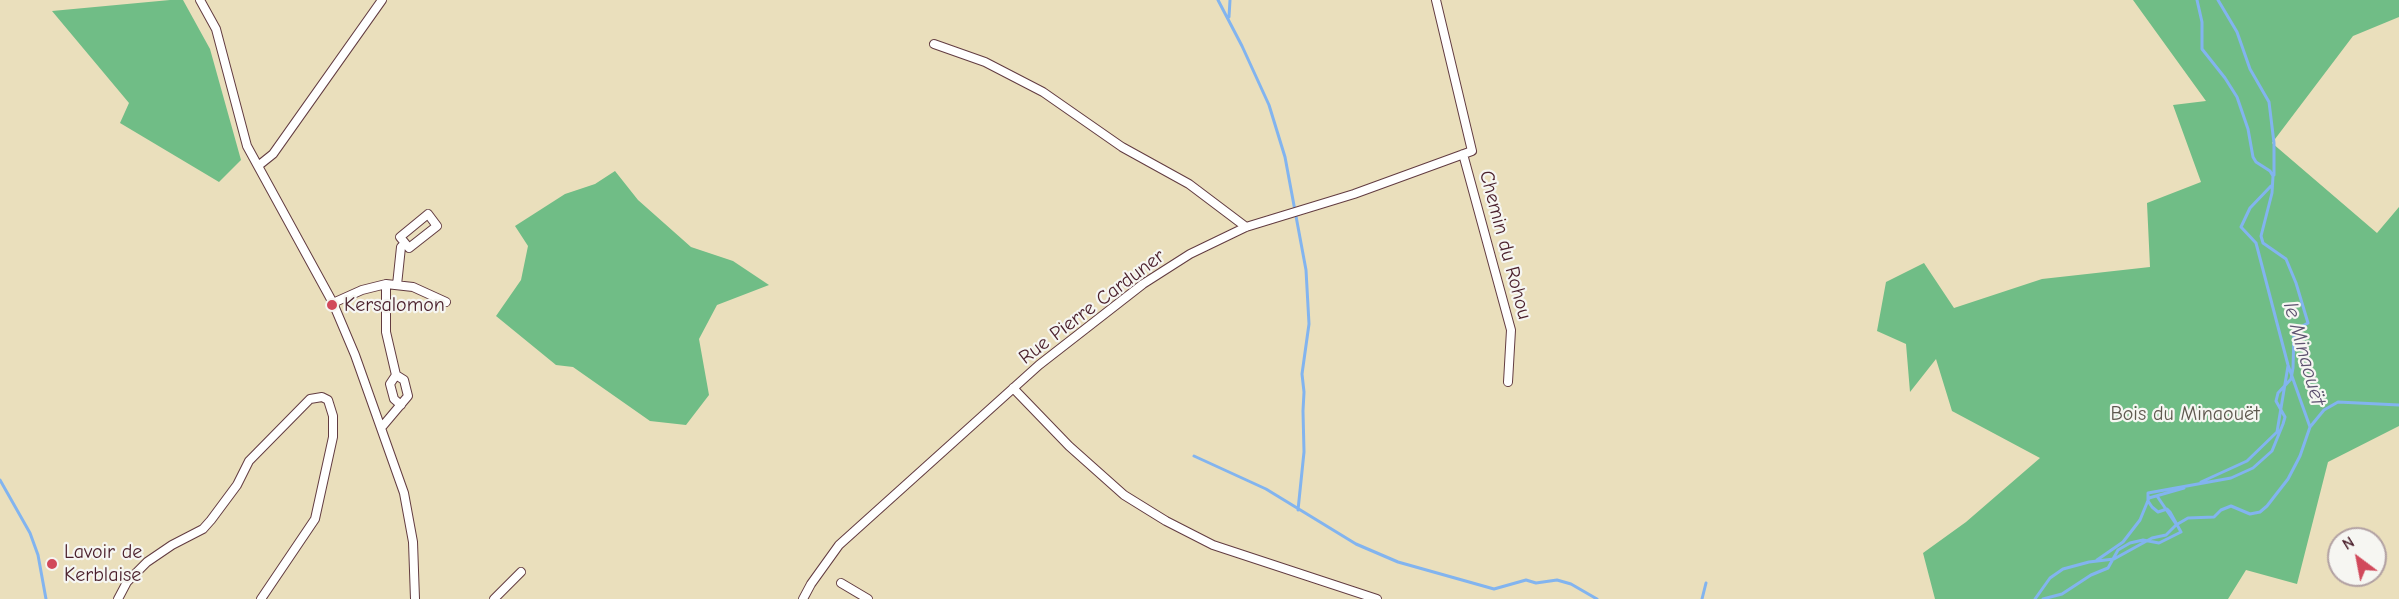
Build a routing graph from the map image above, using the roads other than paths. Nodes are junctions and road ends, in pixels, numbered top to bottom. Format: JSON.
{"nodes":[{"id":1,"x":200,"y":0,"type":"edge"},
{"id":2,"x":382,"y":0,"type":"edge"},
{"id":3,"x":1437,"y":0,"type":"edge"},
{"id":4,"x":934,"y":45,"type":"dead end"},
{"id":5,"x":1467,"y":153,"type":"junction"},
{"id":6,"x":258,"y":166,"type":"junction"},
{"id":7,"x":1246,"y":227,"type":"junction"},
{"id":8,"x":405,"y":243,"type":"dead end"},
{"id":9,"x":386,"y":284,"type":"junction"},
{"id":10,"x":397,"y":285,"type":"junction"},
{"id":11,"x":446,"y":302,"type":"dead end"},
{"id":12,"x":333,"y":303,"type":"junction"},
{"id":13,"x":396,"y":375,"type":"junction"},
{"id":14,"x":1508,"y":382,"type":"dead end"},
{"id":15,"x":1013,"y":388,"type":"junction"},
{"id":16,"x":401,"y":405,"type":"junction"},
{"id":17,"x":381,"y":428,"type":"junction"},
{"id":18,"x":521,"y":572,"type":"dead end"},
{"id":19,"x":841,"y":583,"type":"dead end"},
{"id":20,"x":117,"y":599,"type":"edge"},
{"id":21,"x":261,"y":599,"type":"edge"},
{"id":22,"x":415,"y":599,"type":"edge"},
{"id":23,"x":494,"y":599,"type":"edge"},
{"id":24,"x":803,"y":599,"type":"edge"},
{"id":25,"x":868,"y":599,"type":"edge"},
{"id":26,"x":1377,"y":599,"type":"edge"}],
"edges":[{"from":1,"to":6,"type":"street"},
{"from":2,"to":6,"type":"street"},
{"from":3,"to":5,"type":"street","name":"Chemin du Rohou"},
{"from":4,"to":7,"type":"street"},
{"from":5,"to":7,"type":"street","name":"Rue Pierre Carduner"},
{"from":5,"to":14,"type":"street","name":"Chemin du Rohou"},
{"from":6,"to":12,"type":"street"},
{"from":7,"to":15,"type":"street","name":"Rue Pierre Carduner"},
{"from":8,"to":10,"type":"street"},
{"from":9,"to":10,"type":"street"},
{"from":9,"to":12,"type":"street"},
{"from":9,"to":13,"type":"street"},
{"from":10,"to":11,"type":"street"},
{"from":12,"to":17,"type":"street"},
{"from":13,"to":16,"type":"street"},
{"from":13,"to":16,"type":"street"},
{"from":15,"to":24,"type":"street","name":"Rue Pierre Carduner"},
{"from":15,"to":26,"type":"street"},
{"from":16,"to":17,"type":"street"},
{"from":17,"to":22,"type":"street"},
{"from":18,"to":23,"type":"street"},
{"from":19,"to":25,"type":"street"},
{"from":20,"to":21,"type":"street"}]}
